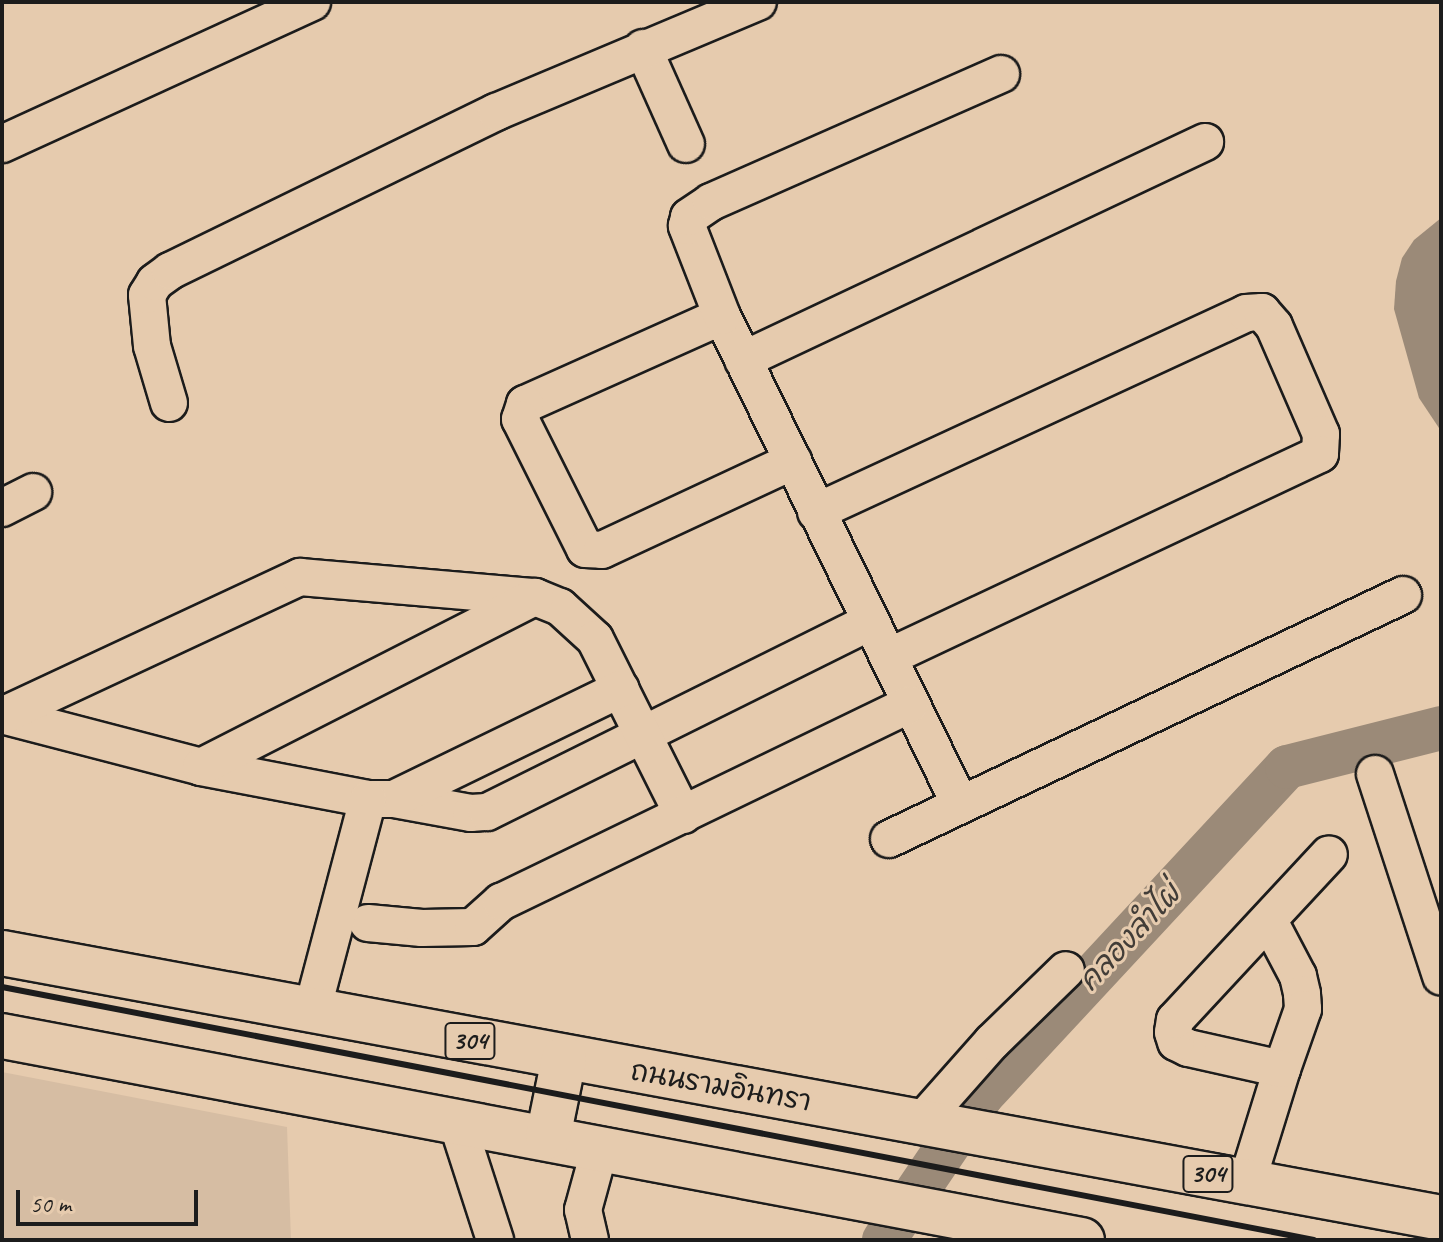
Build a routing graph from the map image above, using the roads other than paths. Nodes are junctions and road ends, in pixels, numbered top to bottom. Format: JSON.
{"nodes":[{"id":1,"x":312,"y":2,"type":"edge"},
{"id":2,"x":758,"y":2,"type":"edge"},
{"id":3,"x":643,"y":48,"type":"junction"},
{"id":4,"x":1001,"y":74,"type":"dead end"},
{"id":5,"x":1205,"y":142,"type":"dead end"},
{"id":6,"x":2,"y":144,"type":"edge"},
{"id":7,"x":686,"y":144,"type":"dead end"},
{"id":8,"x":722,"y":316,"type":"junction"},
{"id":9,"x":743,"y":360,"type":"junction"},
{"id":10,"x":169,"y":403,"type":"dead end"},
{"id":11,"x":793,"y":461,"type":"junction"},
{"id":12,"x":816,"y":512,"type":"junction"},
{"id":13,"x":1403,"y":595,"type":"dead end"},
{"id":14,"x":535,"y":597,"type":"junction"},
{"id":15,"x":869,"y":622,"type":"junction"},
{"id":16,"x":888,"y":657,"type":"junction"},
{"id":17,"x":621,"y":689,"type":"junction"},
{"id":18,"x":910,"y":704,"type":"junction"},
{"id":19,"x":3,"y":715,"type":"edge"},
{"id":20,"x":645,"y":735,"type":"junction"},
{"id":21,"x":201,"y":767,"type":"junction"},
{"id":22,"x":1375,"y":774,"type":"dead end"},
{"id":23,"x":381,"y":799,"type":"junction"},
{"id":24,"x":960,"y":804,"type":"junction"},
{"id":25,"x":683,"y":815,"type":"junction"},
{"id":26,"x":889,"y":839,"type":"dead end"},
{"id":27,"x":1329,"y":854,"type":"dead end"},
{"id":28,"x":1269,"y":921,"type":"junction"},
{"id":29,"x":368,"y":923,"type":"dead end"},
{"id":30,"x":2,"y":953,"type":"edge"},
{"id":31,"x":1066,"y":970,"type":"dead end"},
{"id":32,"x":1441,"y":976,"type":"edge"},
{"id":33,"x":312,"y":1011,"type":"junction"},
{"id":34,"x":2,"y":1036,"type":"edge"},
{"id":35,"x":564,"y":1059,"type":"junction"},
{"id":36,"x":1282,"y":1069,"type":"junction"},
{"id":37,"x":456,"y":1119,"type":"junction"},
{"id":38,"x":946,"y":1126,"type":"junction"},
{"id":39,"x":548,"y":1137,"type":"junction"},
{"id":40,"x":600,"y":1148,"type":"junction"},
{"id":41,"x":1247,"y":1182,"type":"junction"},
{"id":42,"x":1441,"y":1218,"type":"edge"},
{"id":43,"x":941,"y":1223,"type":"edge"},
{"id":44,"x":495,"y":1240,"type":"edge"},
{"id":45,"x":590,"y":1240,"type":"edge"},
{"id":46,"x":1082,"y":1240,"type":"edge"}],
"edges":[{"from":1,"to":6,"type":"street"},
{"from":2,"to":3,"type":"street"},
{"from":3,"to":7,"type":"street"},
{"from":3,"to":10,"type":"street"},
{"from":4,"to":8,"type":"street"},
{"from":5,"to":9,"type":"street"},
{"from":8,"to":9,"type":"street"},
{"from":8,"to":11,"type":"street"},
{"from":9,"to":11,"type":"street"},
{"from":11,"to":12,"type":"street"},
{"from":12,"to":15,"type":"street"},
{"from":12,"to":16,"type":"street"},
{"from":13,"to":24,"type":"street"},
{"from":14,"to":17,"type":"street"},
{"from":14,"to":19,"type":"street"},
{"from":14,"to":21,"type":"street"},
{"from":15,"to":16,"type":"street"},
{"from":15,"to":20,"type":"street"},
{"from":16,"to":18,"type":"street"},
{"from":17,"to":20,"type":"street"},
{"from":17,"to":23,"type":"street"},
{"from":18,"to":24,"type":"street"},
{"from":18,"to":25,"type":"street"},
{"from":19,"to":21,"type":"street"},
{"from":20,"to":23,"type":"street"},
{"from":20,"to":25,"type":"street"},
{"from":21,"to":23,"type":"street"},
{"from":22,"to":32,"type":"street"},
{"from":23,"to":33,"type":"street"},
{"from":24,"to":26,"type":"street"},
{"from":25,"to":29,"type":"street"},
{"from":27,"to":28,"type":"street"},
{"from":28,"to":36,"type":"street"},
{"from":28,"to":36,"type":"street"},
{"from":30,"to":33,"type":"main road","name":"ถนนรามอินทรา","number":"304"},
{"from":31,"to":38,"type":"street"},
{"from":33,"to":35,"type":"main road","name":"ถนนรามอินทรา","number":"304"},
{"from":34,"to":37,"type":"main road"},
{"from":35,"to":38,"type":"main road","name":"ถนนรามอินทรา","number":"304"},
{"from":35,"to":39,"type":"main road"},
{"from":36,"to":41,"type":"street"},
{"from":37,"to":39,"type":"main road"},
{"from":37,"to":44,"type":"street"},
{"from":38,"to":41,"type":"main road","name":"ถนนรามอินทรา","number":"304"},
{"from":39,"to":40,"type":"main road"},
{"from":40,"to":43,"type":"main road"},
{"from":40,"to":45,"type":"street"},
{"from":41,"to":42,"type":"main road","name":"ถนนรามอินทรา","number":"304"},
{"from":43,"to":46,"type":"main road"}]}
